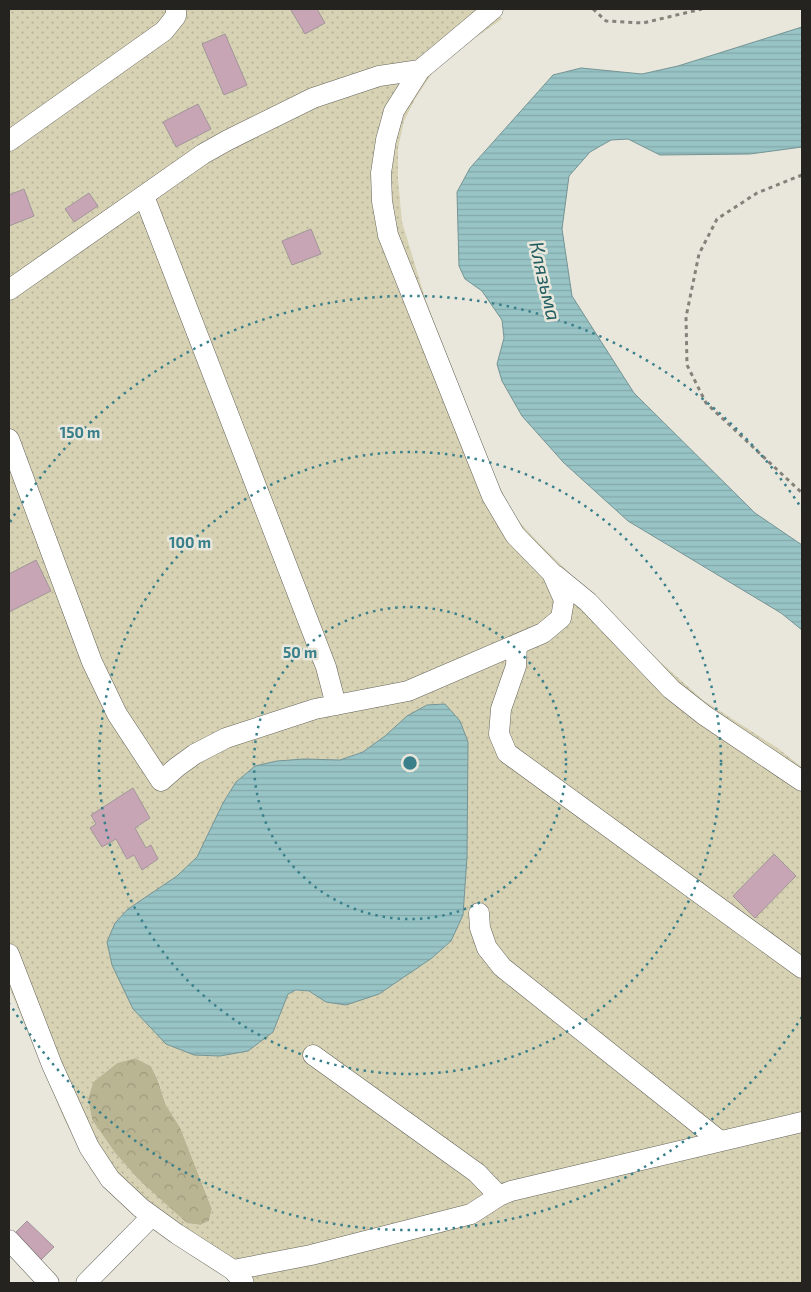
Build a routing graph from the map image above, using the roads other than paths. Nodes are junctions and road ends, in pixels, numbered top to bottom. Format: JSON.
{"nodes":[{"id":1,"x":176,"y":9,"type":"edge"},
{"id":2,"x":493,"y":9,"type":"edge"},
{"id":3,"x":420,"y":70,"type":"junction"},
{"id":4,"x":9,"y":141,"type":"edge"},
{"id":5,"x":144,"y":196,"type":"junction"},
{"id":6,"x":9,"y":290,"type":"edge"},
{"id":7,"x":9,"y":439,"type":"edge"},
{"id":8,"x":552,"y":573,"type":"junction"},
{"id":9,"x":517,"y":644,"type":"junction"},
{"id":10,"x":336,"y":704,"type":"junction"},
{"id":11,"x":802,"y":781,"type":"edge"},
{"id":12,"x":479,"y":913,"type":"dead end"},
{"id":13,"x":9,"y":956,"type":"edge"},
{"id":14,"x":802,"y":968,"type":"edge"},
{"id":15,"x":313,"y":1055,"type":"dead end"},
{"id":16,"x":802,"y":1122,"type":"edge"},
{"id":17,"x":720,"y":1141,"type":"junction"},
{"id":18,"x":499,"y":1196,"type":"junction"},
{"id":19,"x":152,"y":1216,"type":"junction"},
{"id":20,"x":9,"y":1240,"type":"edge"},
{"id":21,"x":239,"y":1277,"type":"edge"},
{"id":22,"x":49,"y":1283,"type":"edge"},
{"id":23,"x":86,"y":1283,"type":"edge"}],
"edges":[{"from":1,"to":4,"type":"street"},
{"from":2,"to":3,"type":"street"},
{"from":3,"to":5,"type":"street"},
{"from":3,"to":8,"type":"street"},
{"from":5,"to":6,"type":"street"},
{"from":5,"to":10,"type":"street"},
{"from":7,"to":10,"type":"street"},
{"from":8,"to":9,"type":"street"},
{"from":8,"to":11,"type":"street"},
{"from":9,"to":10,"type":"street"},
{"from":9,"to":14,"type":"street"},
{"from":12,"to":17,"type":"street"},
{"from":13,"to":19,"type":"street"},
{"from":15,"to":18,"type":"street"},
{"from":16,"to":17,"type":"street"},
{"from":17,"to":18,"type":"street"},
{"from":18,"to":21,"type":"street"},
{"from":19,"to":21,"type":"street"},
{"from":19,"to":23,"type":"street"},
{"from":20,"to":22,"type":"street"}]}
